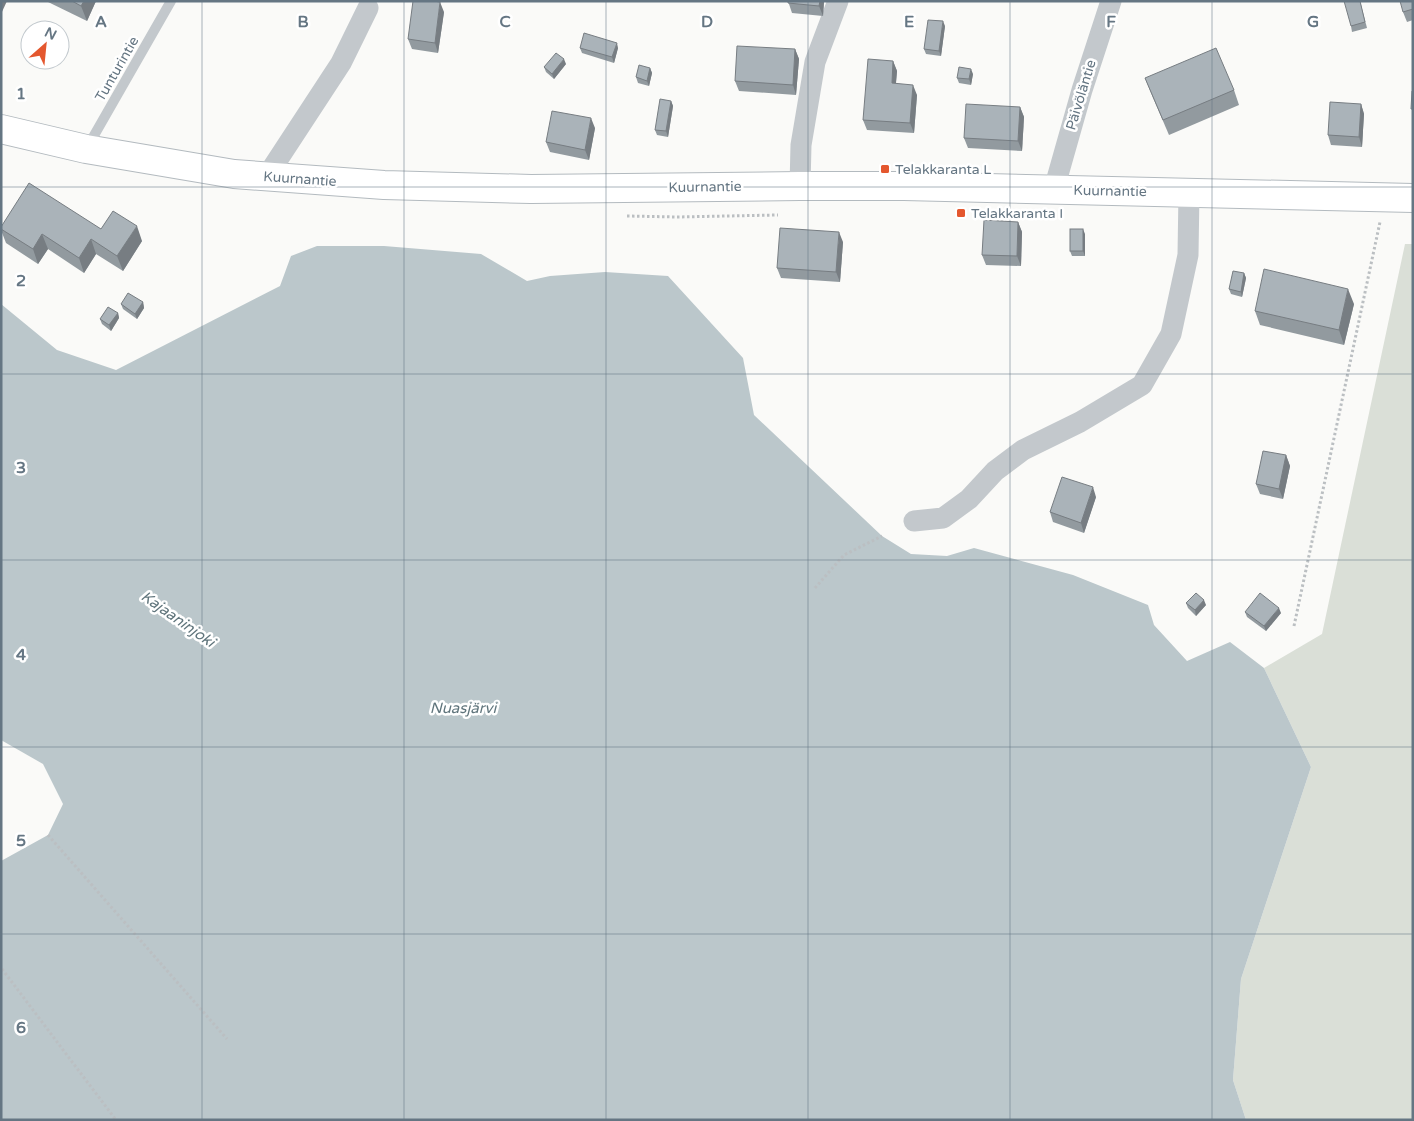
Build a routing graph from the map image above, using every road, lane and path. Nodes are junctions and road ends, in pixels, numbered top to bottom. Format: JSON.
{"nodes":[{"id":1,"x":171,"y":1,"type":"edge"},
{"id":2,"x":838,"y":1,"type":"edge"},
{"id":3,"x":1111,"y":1,"type":"edge"},
{"id":4,"x":368,"y":8,"type":"dead end"},
{"id":5,"x":1,"y":129,"type":"edge"},
{"id":6,"x":86,"y":150,"type":"junction"},
{"id":7,"x":267,"y":176,"type":"junction"},
{"id":8,"x":800,"y":186,"type":"junction"},
{"id":9,"x":1054,"y":189,"type":"junction"},
{"id":10,"x":1189,"y":192,"type":"junction"},
{"id":11,"x":1385,"y":197,"type":"junction"},
{"id":12,"x":1413,"y":198,"type":"edge"},
{"id":13,"x":914,"y":521,"type":"dead end"},
{"id":14,"x":882,"y":536,"type":"dead end"},
{"id":15,"x":815,"y":588,"type":"dead end"},
{"id":16,"x":1294,"y":626,"type":"dead end"},
{"id":17,"x":48,"y":834,"type":"dead end"},
{"id":18,"x":2,"y":968,"type":"edge"},
{"id":19,"x":227,"y":1039,"type":"dead end"},
{"id":20,"x":116,"y":1120,"type":"edge"}],
"edges":[{"from":1,"to":6,"type":"lane","name":"Tunturintie"},
{"from":2,"to":8,"type":"street"},
{"from":3,"to":9,"type":"street","name":"Päivöläntie"},
{"from":4,"to":7,"type":"street"},
{"from":5,"to":6,"type":"street","name":"Kuurnantie"},
{"from":6,"to":7,"type":"street","name":"Kuurnantie"},
{"from":7,"to":8,"type":"street","name":"Kuurnantie"},
{"from":8,"to":9,"type":"street","name":"Kuurnantie"},
{"from":9,"to":10,"type":"street","name":"Kuurnantie"},
{"from":10,"to":11,"type":"street","name":"Kuurnantie"},
{"from":10,"to":13,"type":"street"},
{"from":11,"to":12,"type":"street","name":"Kuurnantie"},
{"from":11,"to":16,"type":"path"},
{"from":14,"to":15,"type":"path"},
{"from":17,"to":19,"type":"path"},
{"from":18,"to":20,"type":"path"}]}
